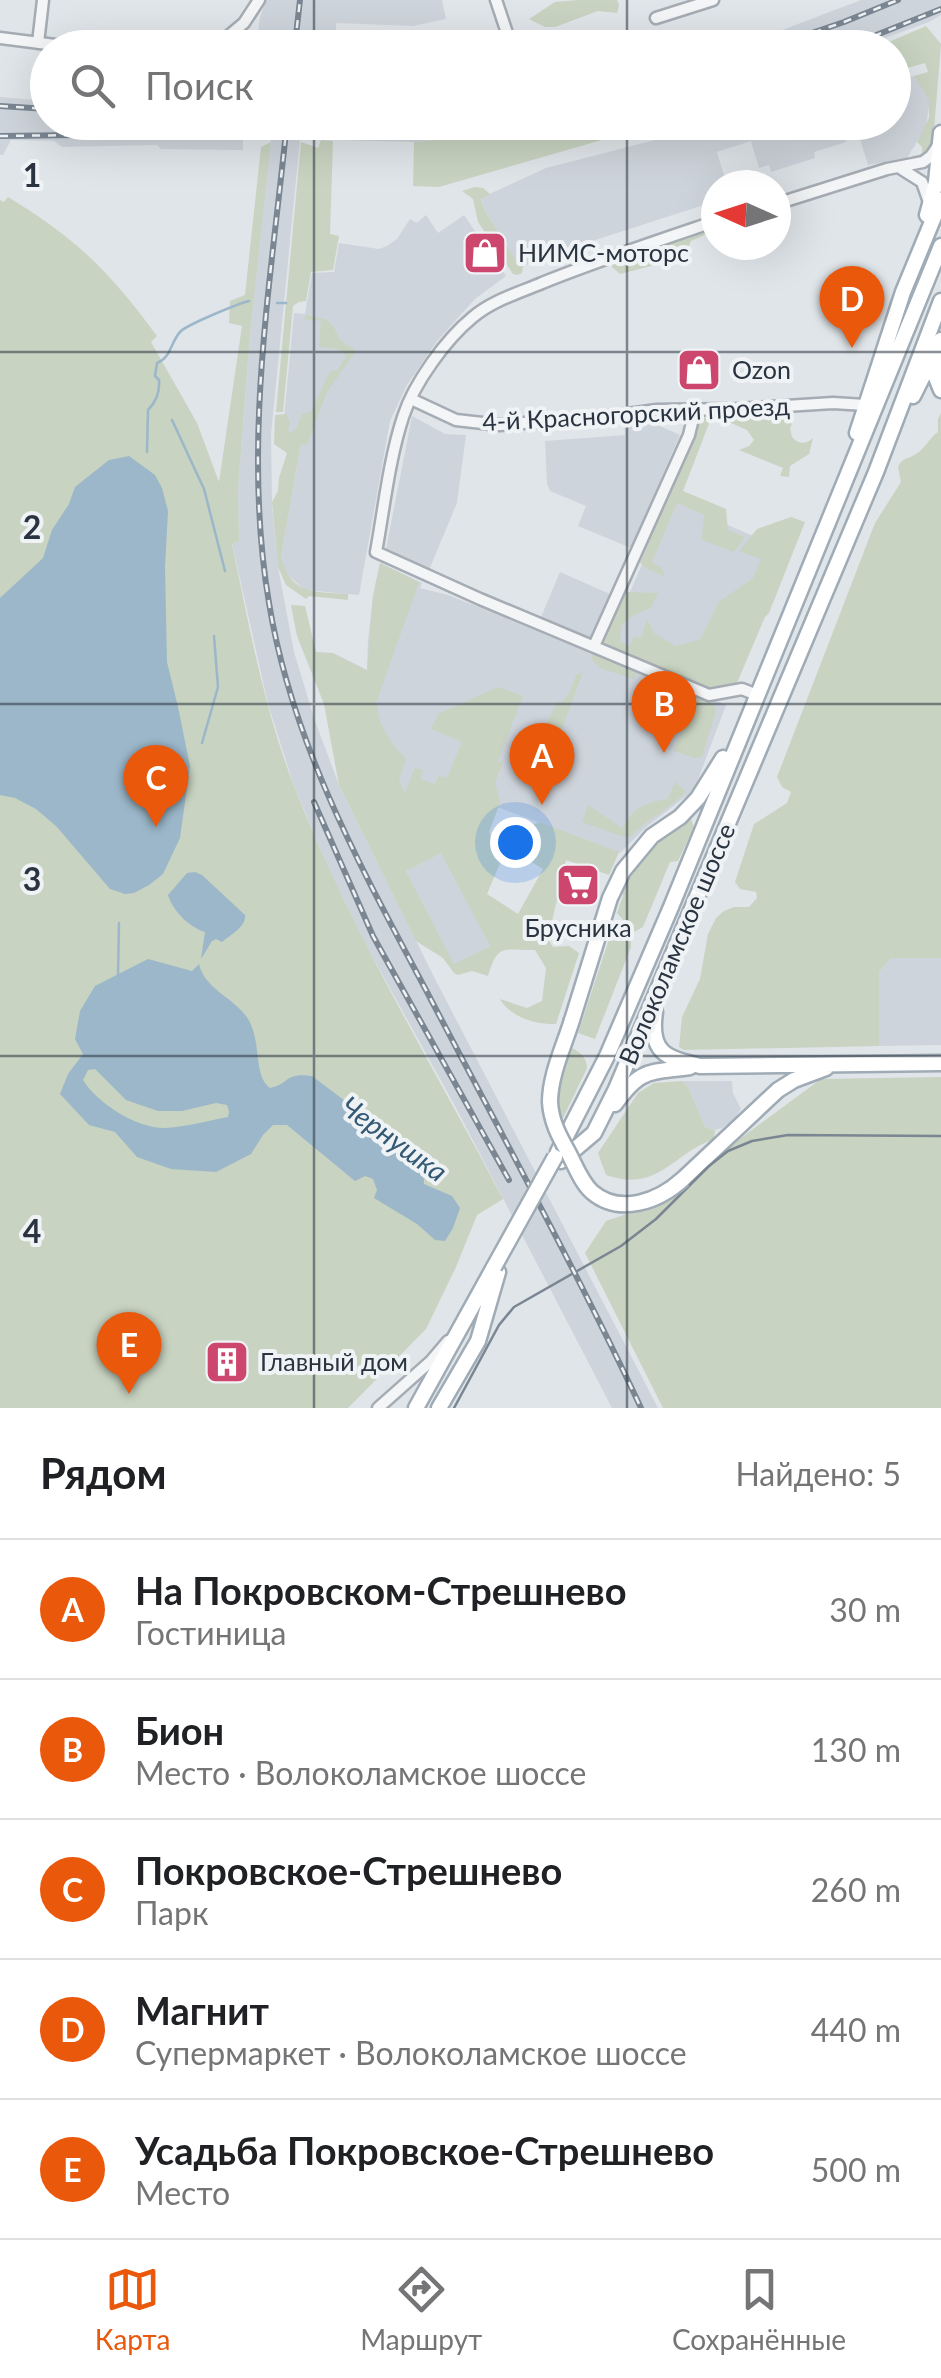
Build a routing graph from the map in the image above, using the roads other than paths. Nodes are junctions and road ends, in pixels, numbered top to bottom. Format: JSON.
{"nodes":[{"id":1,"x":42,"y":0,"type":"edge"},
{"id":2,"x":496,"y":0,"type":"edge"},
{"id":3,"x":713,"y":0,"type":"edge"},
{"id":4,"x":259,"y":2,"type":"edge"},
{"id":5,"x":656,"y":18,"type":"dead end"},
{"id":6,"x":39,"y":30,"type":"edge"},
{"id":7,"x":236,"y":30,"type":"edge"},
{"id":8,"x":506,"y":30,"type":"edge"},
{"id":9,"x":0,"y":38,"type":"edge"},
{"id":10,"x":30,"y":43,"type":"edge"},
{"id":11,"x":940,"y":138,"type":"edge"},
{"id":12,"x":899,"y":167,"type":"junction"},
{"id":13,"x":791,"y":199,"type":"edge"},
{"id":14,"x":935,"y":202,"type":"edge"},
{"id":15,"x":701,"y":226,"type":"edge"},
{"id":16,"x":941,"y":246,"type":"edge"},
{"id":17,"x":941,"y":302,"type":"edge"},
{"id":18,"x":941,"y":340,"type":"edge"},
{"id":19,"x":941,"y":390,"type":"edge"},
{"id":20,"x":411,"y":399,"type":"junction"},
{"id":21,"x":865,"y":405,"type":"junction"},
{"id":22,"x":695,"y":410,"type":"junction"},
{"id":23,"x":882,"y":459,"type":"junction"},
{"id":24,"x":841,"y":492,"type":"junction"},
{"id":25,"x":594,"y":646,"type":"junction"},
{"id":26,"x":756,"y":698,"type":"junction"},
{"id":27,"x":664,"y":978,"type":"junction"},
{"id":28,"x":941,"y":1063,"type":"edge"},
{"id":29,"x":836,"y":1064,"type":"junction"},
{"id":30,"x":760,"y":1065,"type":"junction"},
{"id":31,"x":700,"y":1066,"type":"junction"},
{"id":32,"x":767,"y":1098,"type":"junction"},
{"id":33,"x":594,"y":1133,"type":"junction"},
{"id":34,"x":557,"y":1160,"type":"junction"},
{"id":35,"x":496,"y":1269,"type":"junction"},
{"id":36,"x":468,"y":1317,"type":"junction"},
{"id":37,"x":378,"y":1408,"type":"edge"},
{"id":38,"x":416,"y":1408,"type":"edge"},
{"id":39,"x":439,"y":1408,"type":"edge"}],
"edges":[{"from":1,"to":6,"type":"street"},
{"from":2,"to":8,"type":"street"},
{"from":3,"to":5,"type":"street"},
{"from":4,"to":7,"type":"street"},
{"from":9,"to":10,"type":"street"},
{"from":11,"to":12,"type":"street"},
{"from":11,"to":14,"type":"main road","name":"Волоколамское шоссе"},
{"from":12,"to":13,"type":"street"},
{"from":12,"to":14,"type":"street"},
{"from":14,"to":21,"type":"main road","name":"Волоколамское шоссе"},
{"from":15,"to":20,"type":"street"},
{"from":16,"to":24,"type":"main road","name":"Волоколамское шоссе"},
{"from":17,"to":23,"type":"main road","name":"Волоколамское шоссе"},
{"from":18,"to":19,"type":"main road"},
{"from":18,"to":23,"type":"main road","name":"Волоколамское шоссе"},
{"from":20,"to":22,"type":"street","name":"4-й Красногорский проезд"},
{"from":20,"to":25,"type":"street"},
{"from":21,"to":22,"type":"street","name":"4-й Красногорский проезд"},
{"from":21,"to":24,"type":"main road","name":"Волоколамское шоссе"},
{"from":22,"to":25,"type":"street"},
{"from":23,"to":27,"type":"main road","name":"Волоколамское шоссе"},
{"from":24,"to":26,"type":"main road","name":"Волоколамское шоссе"},
{"from":25,"to":26,"type":"street"},
{"from":26,"to":32,"type":"main road","bridge":true},
{"from":26,"to":34,"type":"main road","name":"Волоколамское шоссе"},
{"from":27,"to":31,"type":"main road"},
{"from":27,"to":33,"type":"main road","name":"Волоколамское шоссе"},
{"from":28,"to":29,"type":"main road"},
{"from":29,"to":30,"type":"main road"},
{"from":29,"to":32,"type":"main road"},
{"from":30,"to":31,"type":"main road"},
{"from":30,"to":32,"type":"main road"},
{"from":31,"to":33,"type":"main road"},
{"from":33,"to":34,"type":"main road","name":"Волоколамское шоссе"},
{"from":34,"to":35,"type":"main road","name":"Волоколамское шоссе","bridge":true},
{"from":35,"to":36,"type":"main road","name":"Волоколамское шоссе"},
{"from":35,"to":39,"type":"main road","name":"Волоколамское шоссе"},
{"from":36,"to":37,"type":"street"},
{"from":36,"to":38,"type":"main road","name":"Волоколамское шоссе"}]}
